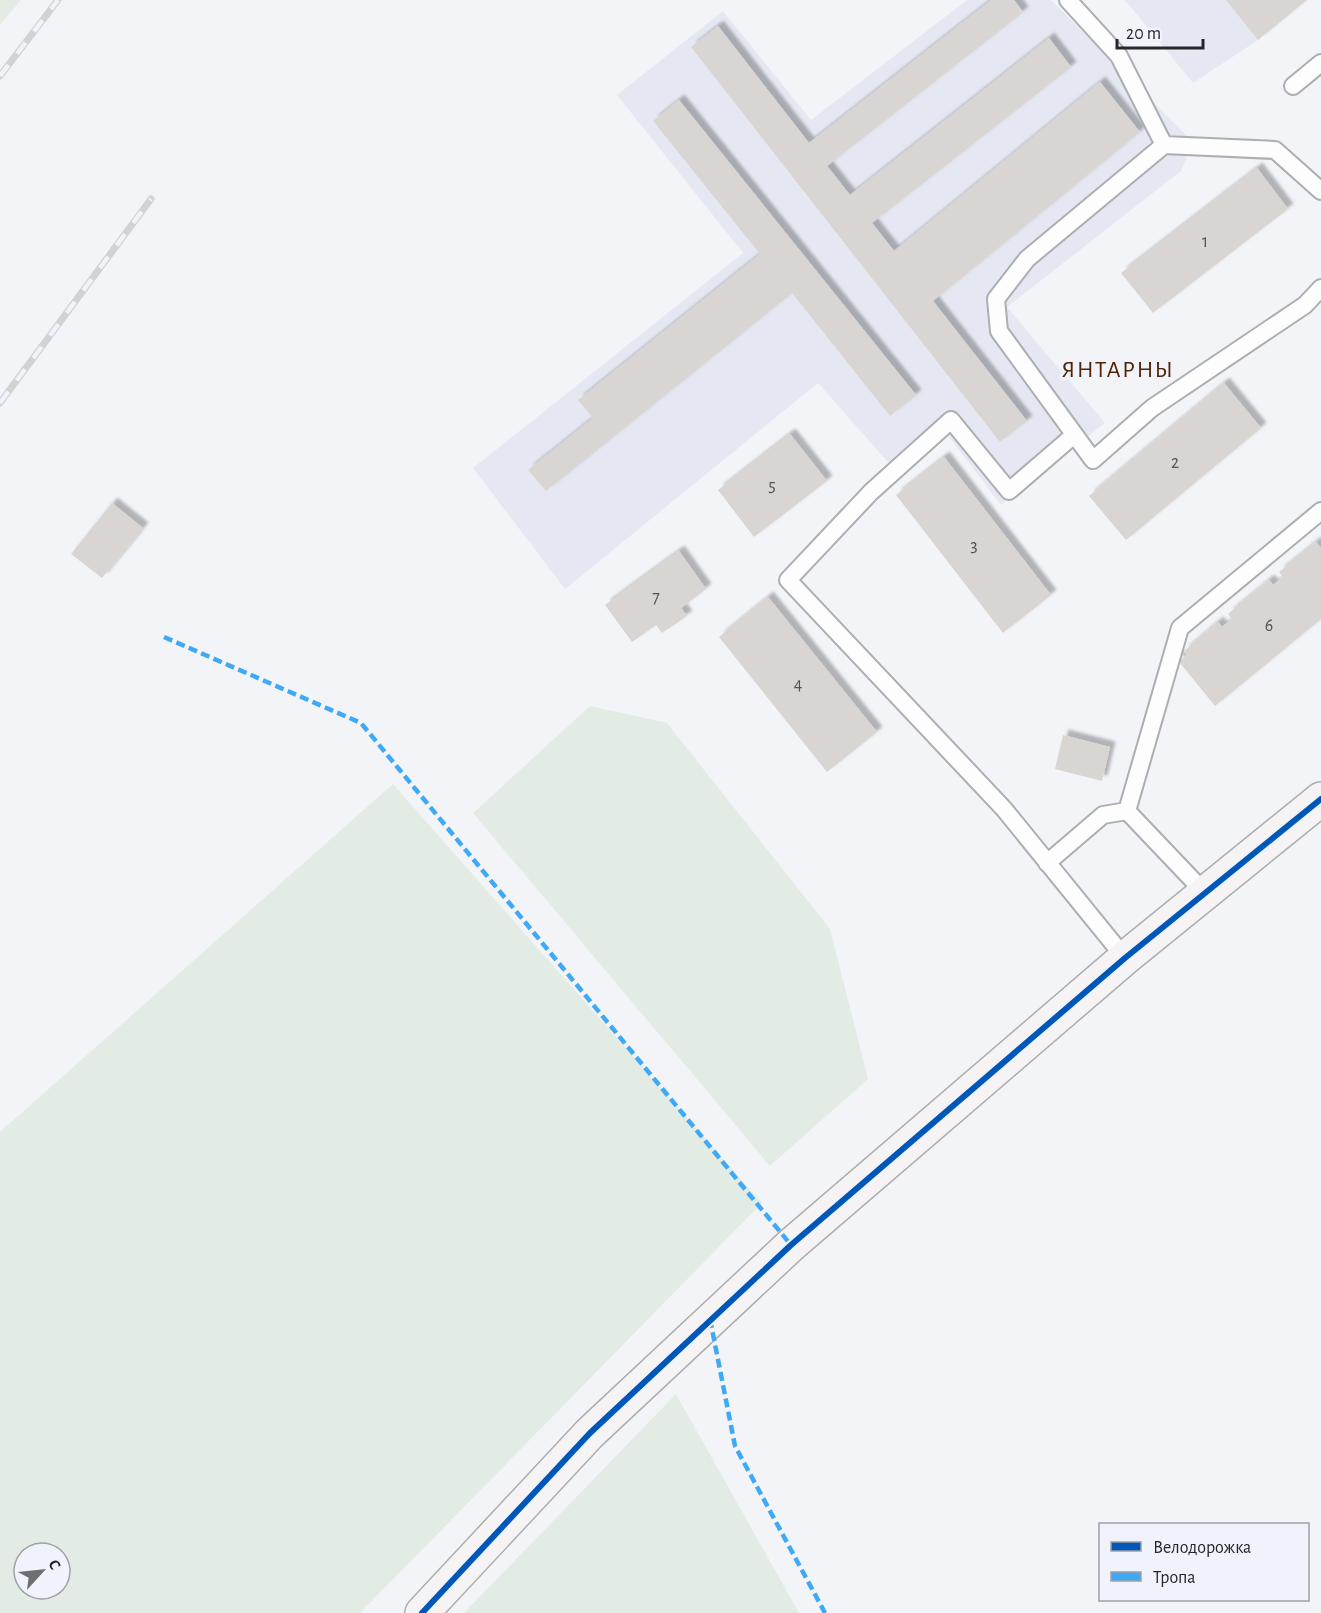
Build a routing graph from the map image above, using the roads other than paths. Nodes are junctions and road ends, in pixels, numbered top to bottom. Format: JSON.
{"nodes":[{"id":1,"x":1068,"y":0,"type":"edge"},
{"id":2,"x":1321,"y":63,"type":"edge"},
{"id":3,"x":1293,"y":86,"type":"dead end"},
{"id":4,"x":1164,"y":145,"type":"junction"},
{"id":5,"x":1321,"y":191,"type":"edge"},
{"id":6,"x":1321,"y":288,"type":"edge"},
{"id":7,"x":1074,"y":435,"type":"junction"},
{"id":8,"x":1321,"y":511,"type":"edge"},
{"id":9,"x":1321,"y":799,"type":"edge"},
{"id":10,"x":1127,"y":811,"type":"junction"},
{"id":11,"x":1047,"y":863,"type":"junction"},
{"id":12,"x":1205,"y":893,"type":"junction"},
{"id":13,"x":1125,"y":958,"type":"junction"},
{"id":14,"x":422,"y":1613,"type":"edge"}],
"edges":[{"from":1,"to":4,"type":"lane"},
{"from":2,"to":3,"type":"lane"},
{"from":4,"to":5,"type":"lane"},
{"from":4,"to":7,"type":"lane"},
{"from":6,"to":7,"type":"lane"},
{"from":7,"to":11,"type":"lane"},
{"from":8,"to":10,"type":"lane"},
{"from":9,"to":12,"type":"street"},
{"from":10,"to":11,"type":"lane"},
{"from":10,"to":12,"type":"lane"},
{"from":11,"to":13,"type":"lane"},
{"from":12,"to":13,"type":"street"},
{"from":13,"to":14,"type":"street"}]}
